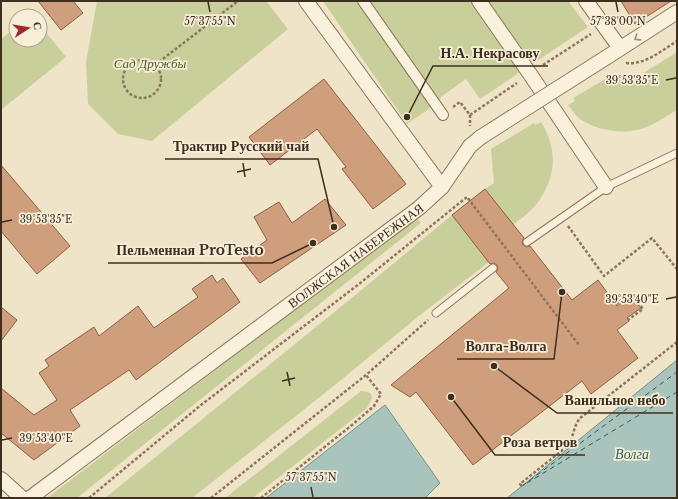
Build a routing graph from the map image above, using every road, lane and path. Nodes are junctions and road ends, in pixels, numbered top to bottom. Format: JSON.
{"nodes":[{"id":1,"x":238,"y":1,"type":"edge"},
{"id":2,"x":306,"y":1,"type":"edge"},
{"id":3,"x":362,"y":1,"type":"edge"},
{"id":4,"x":479,"y":1,"type":"edge"},
{"id":5,"x":586,"y":1,"type":"edge"},
{"id":6,"x":677,"y":12,"type":"edge"},
{"id":7,"x":591,"y":34,"type":"dead end"},
{"id":8,"x":677,"y":40,"type":"edge"},
{"id":9,"x":620,"y":48,"type":"junction"},
{"id":10,"x":622,"y":63,"type":"dead end"},
{"id":11,"x":155,"y":65,"type":"junction"},
{"id":12,"x":530,"y":74,"type":"junction"},
{"id":13,"x":442,"y":115,"type":"joint"},
{"id":14,"x":470,"y":115,"type":"junction"},
{"id":15,"x":479,"y":139,"type":"junction"},
{"id":16,"x":677,"y":153,"type":"edge"},
{"id":17,"x":442,"y":187,"type":"junction"},
{"id":18,"x":606,"y":187,"type":"junction"},
{"id":19,"x":562,"y":218,"type":"junction"},
{"id":20,"x":527,"y":242,"type":"dead end"},
{"id":21,"x":493,"y":268,"type":"dead end"},
{"id":22,"x":677,"y":269,"type":"edge"},
{"id":23,"x":616,"y":304,"type":"dead end"},
{"id":24,"x":436,"y":314,"type":"joint"},
{"id":25,"x":628,"y":320,"type":"dead end"},
{"id":26,"x":677,"y":342,"type":"edge"},
{"id":27,"x":579,"y":345,"type":"dead end"},
{"id":28,"x":366,"y":375,"type":"junction"},
{"id":29,"x":1,"y":480,"type":"edge"},
{"id":30,"x":522,"y":486,"type":"dead end"},
{"id":31,"x":22,"y":498,"type":"edge"},
{"id":32,"x":30,"y":498,"type":"edge"},
{"id":33,"x":89,"y":498,"type":"edge"},
{"id":34,"x":211,"y":498,"type":"edge"},
{"id":35,"x":261,"y":498,"type":"edge"}],
"edges":[{"from":1,"to":11,"type":"path"},
{"from":2,"to":17,"type":"street"},
{"from":3,"to":13,"type":"street"},
{"from":4,"to":12,"type":"street"},
{"from":5,"to":9,"type":"street"},
{"from":6,"to":9,"type":"street","name":"ВОЛЖСКАЯ НАБЕРЕЖНАЯ","one_way":true},
{"from":7,"to":12,"type":"path"},
{"from":8,"to":10,"type":"path"},
{"from":9,"to":15,"type":"street","name":"ВОЛЖСКАЯ НАБЕРЕЖНАЯ","bridge":true},
{"from":11,"to":11,"type":"path"},
{"from":12,"to":14,"type":"path"},
{"from":12,"to":18,"type":"street"},
{"from":13,"to":14,"type":"path"},
{"from":14,"to":15,"type":"path"},
{"from":15,"to":17,"type":"street","name":"ВОЛЖСКАЯ НАБЕРЕЖНАЯ"},
{"from":16,"to":18,"type":"lane"},
{"from":17,"to":32,"type":"street","name":"ВОЛЖСКАЯ НАБЕРЕЖНАЯ"},
{"from":18,"to":19,"type":"lane"},
{"from":19,"to":20,"type":"lane"},
{"from":19,"to":22,"type":"path"},
{"from":21,"to":24,"type":"lane"},
{"from":23,"to":25,"type":"path"},
{"from":24,"to":28,"type":"path"},
{"from":26,"to":30,"type":"path"},
{"from":27,"to":33,"type":"path"},
{"from":28,"to":34,"type":"path"},
{"from":28,"to":35,"type":"path"},
{"from":29,"to":31,"type":"street"}]}
